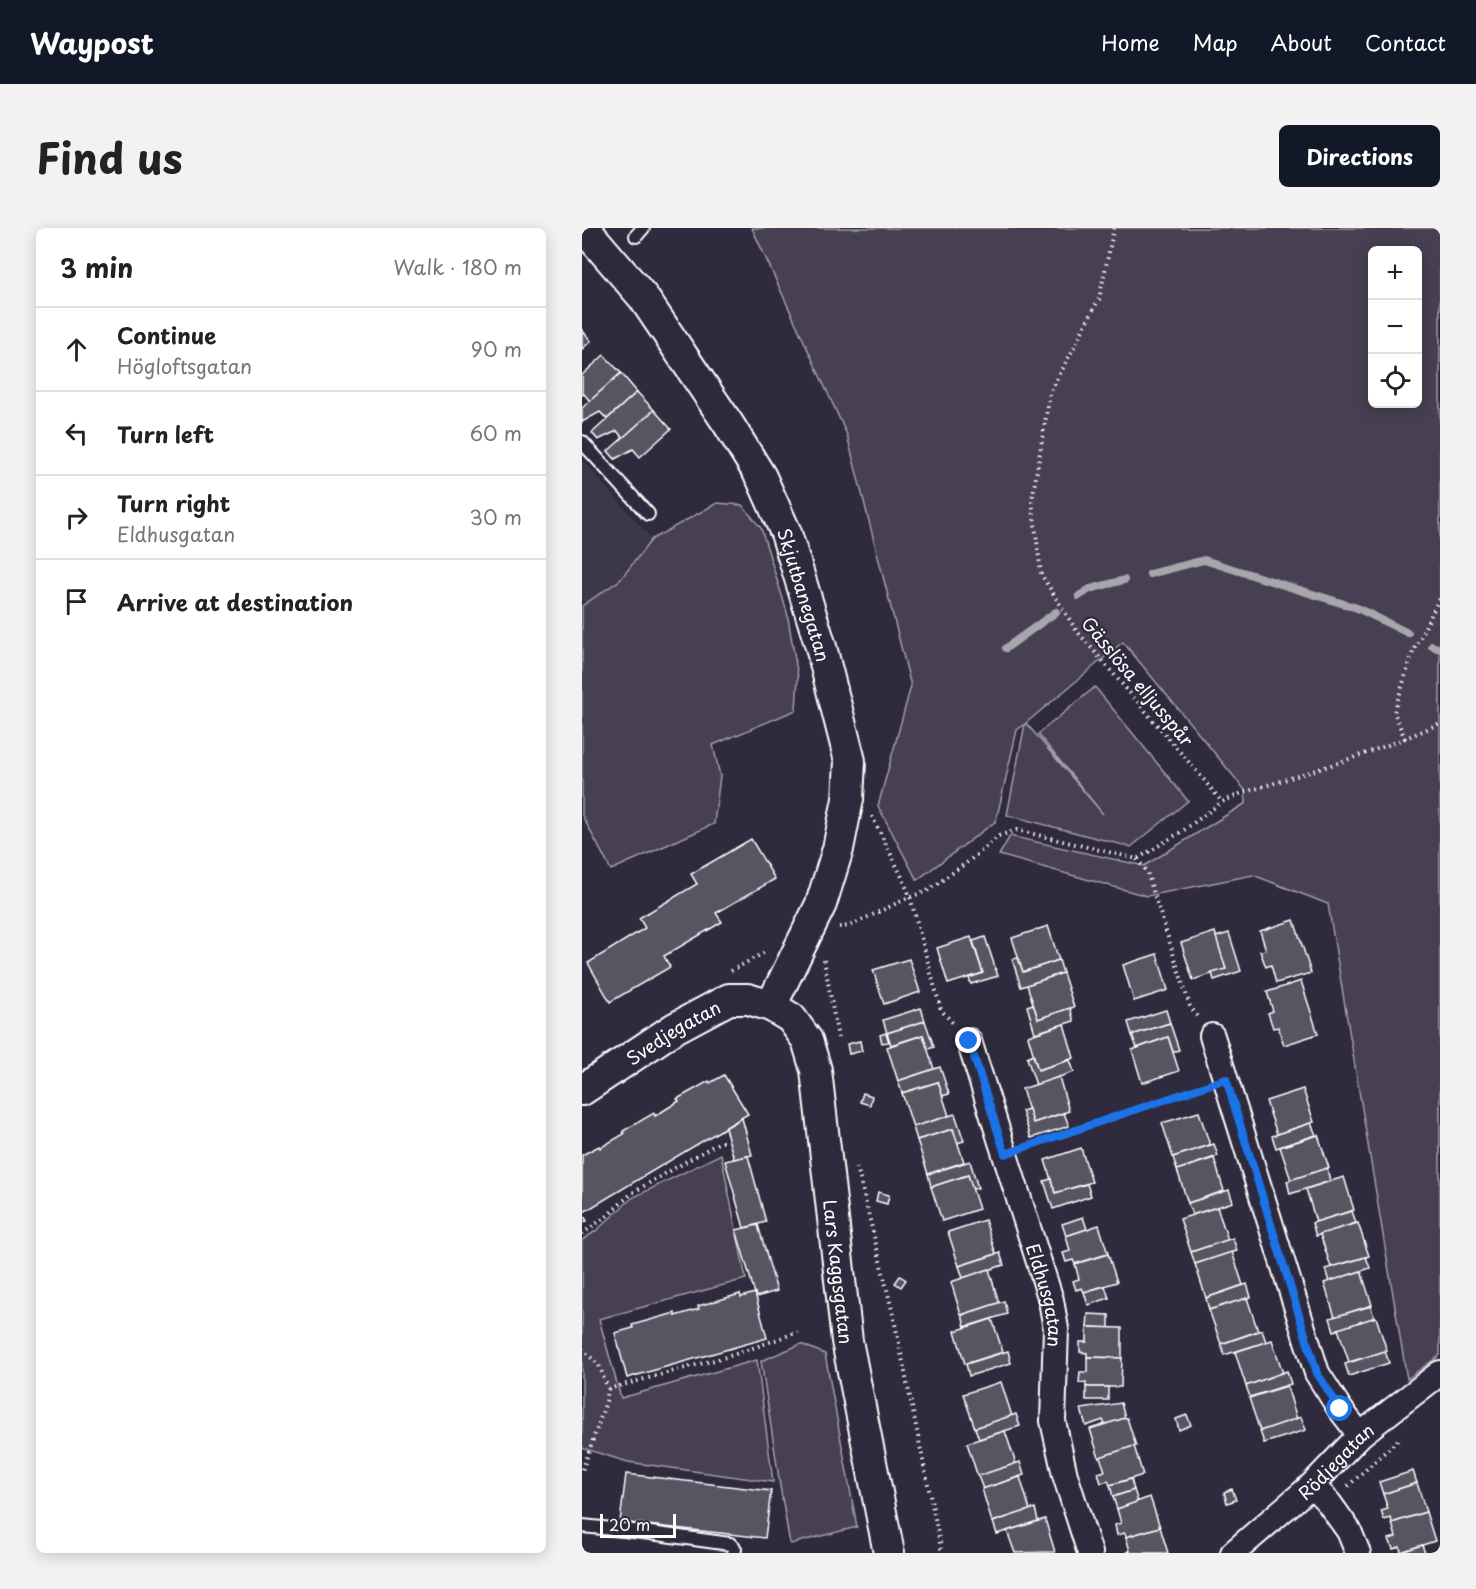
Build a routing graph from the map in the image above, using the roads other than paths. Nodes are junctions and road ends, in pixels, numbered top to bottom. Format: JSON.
{"nodes":[{"id":1,"x":584,"y":228,"type":"edge"},
{"id":2,"x":582,"y":442,"type":"edge"},
{"id":3,"x":648,"y":514,"type":"dead end"},
{"id":4,"x":771,"y":1006,"type":"junction"},
{"id":5,"x":1212,"y":1036,"type":"road end"},
{"id":6,"x":969,"y":1041,"type":"road end"},
{"id":7,"x":582,"y":1090,"type":"edge"},
{"id":8,"x":1440,"y":1373,"type":"edge"},
{"id":9,"x":1360,"y":1435,"type":"junction"},
{"id":10,"x":1312,"y":1485,"type":"junction"},
{"id":11,"x":582,"y":1526,"type":"edge"},
{"id":12,"x":734,"y":1553,"type":"edge"},
{"id":13,"x":889,"y":1553,"type":"edge"},
{"id":14,"x":1090,"y":1553,"type":"edge"},
{"id":15,"x":1233,"y":1553,"type":"edge"},
{"id":16,"x":1358,"y":1553,"type":"edge"}],
"edges":[{"from":1,"to":4,"type":"street","name":"Skjutbanegatan"},
{"from":2,"to":3,"type":"lane"},
{"from":4,"to":7,"type":"street","name":"Svedjegatan"},
{"from":4,"to":13,"type":"street","name":"Lars Kaggsgatan"},
{"from":5,"to":9,"type":"street"},
{"from":6,"to":14,"type":"street","name":"Eldhusgatan"},
{"from":8,"to":9,"type":"street","name":"Rödjegatan"},
{"from":9,"to":10,"type":"street","name":"Rödjegatan"},
{"from":10,"to":15,"type":"street","name":"Rödjegatan"},
{"from":10,"to":16,"type":"street"},
{"from":11,"to":12,"type":"lane"}]}
